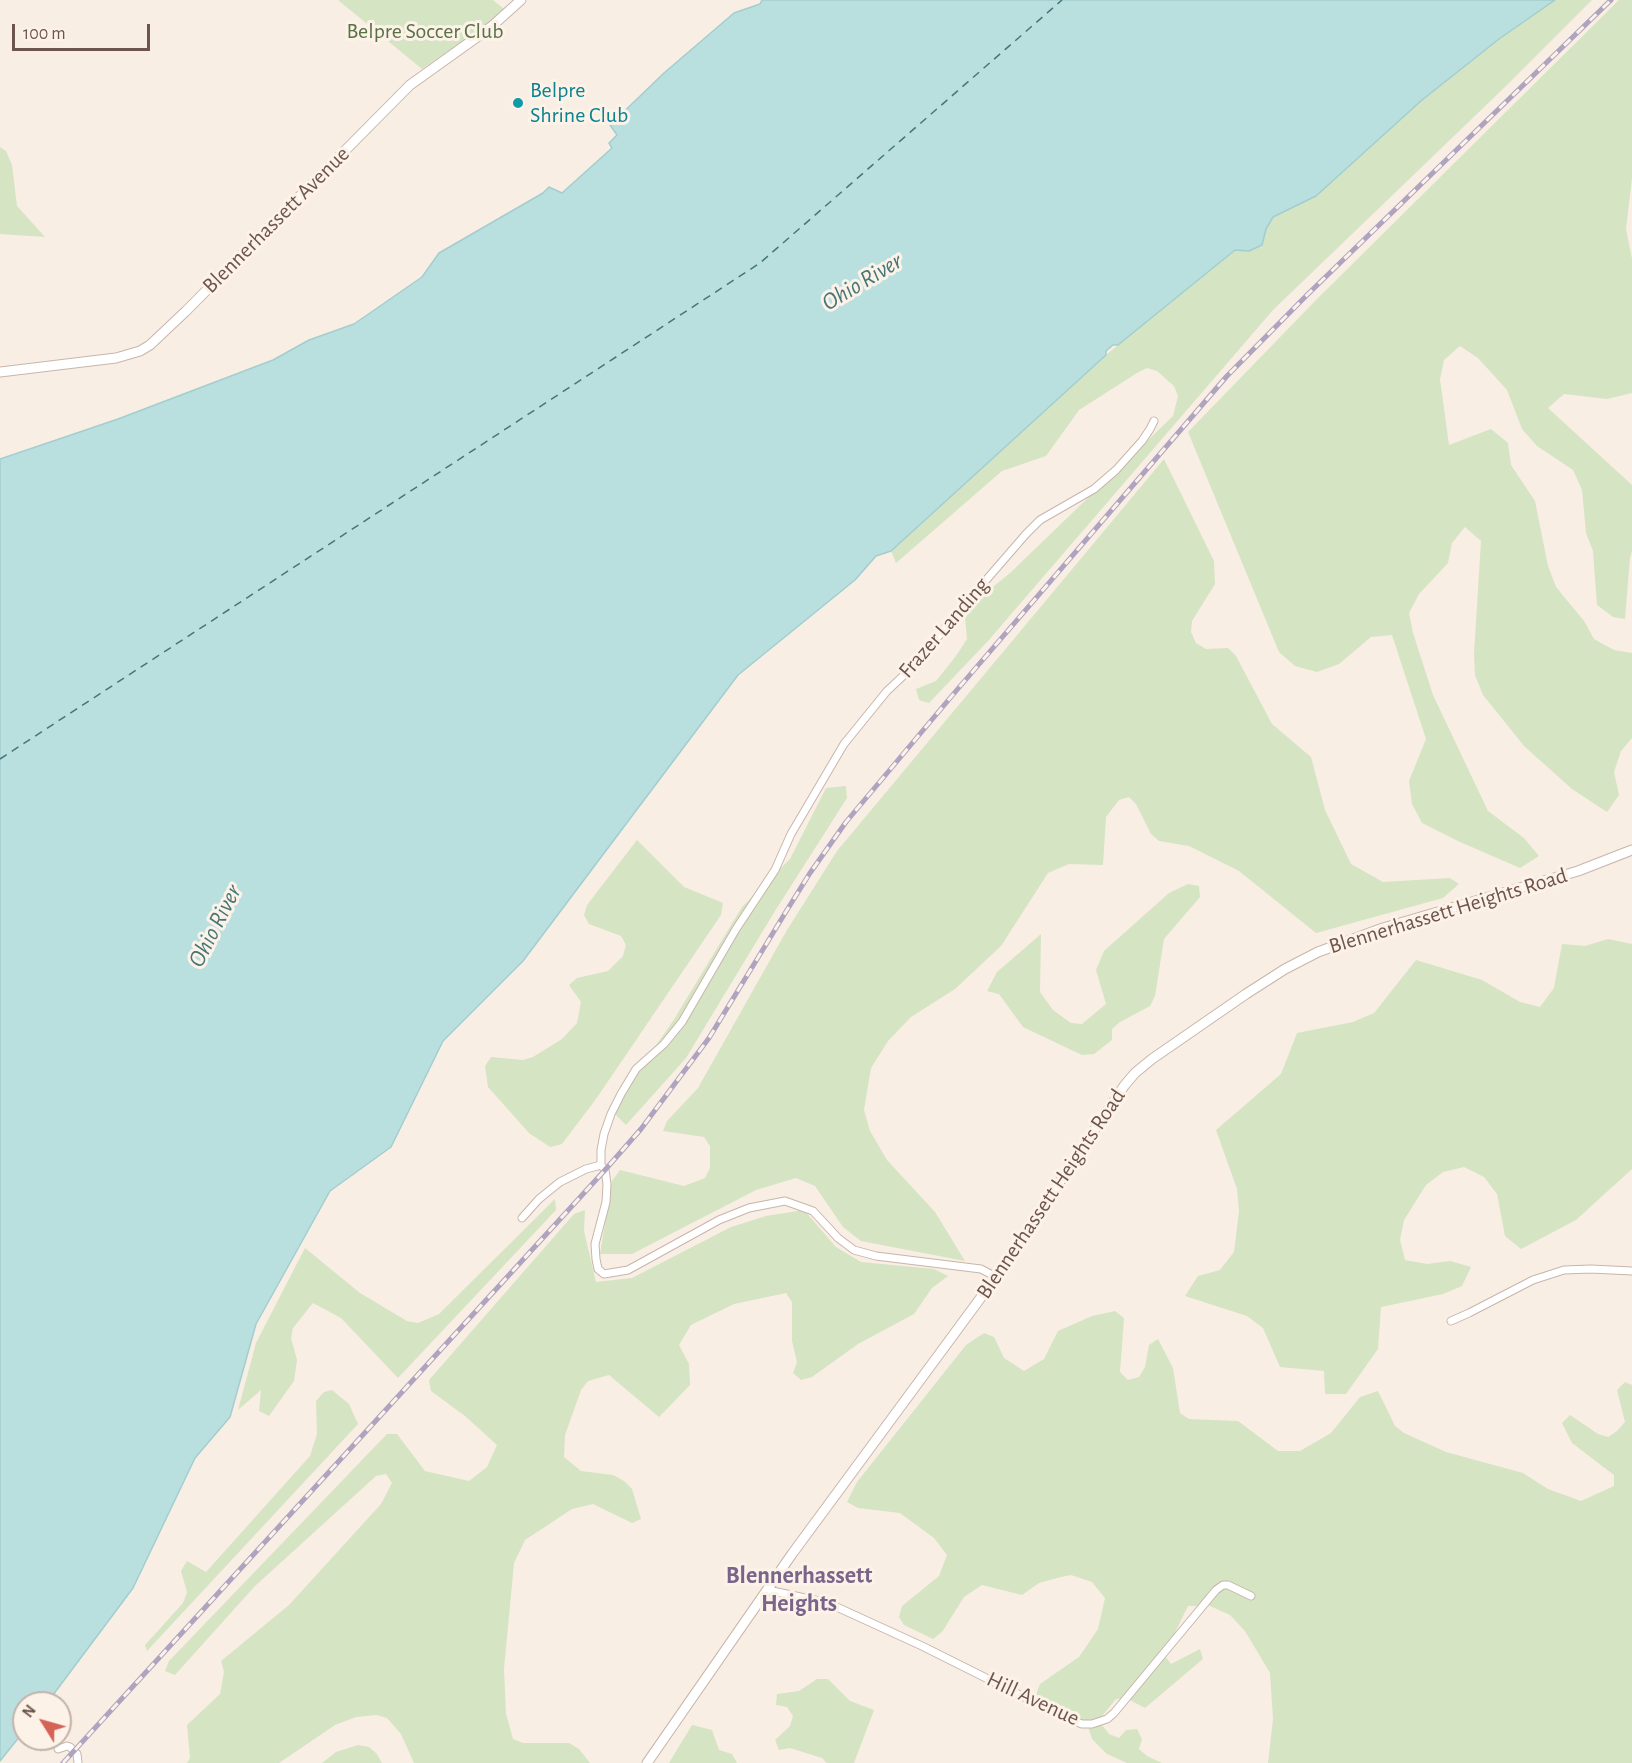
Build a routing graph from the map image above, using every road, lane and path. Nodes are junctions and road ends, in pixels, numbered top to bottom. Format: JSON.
{"nodes":[{"id":1,"x":521,"y":0,"type":"edge"},
{"id":2,"x":0,"y":372,"type":"edge"},
{"id":3,"x":1154,"y":421,"type":"dead end"},
{"id":4,"x":1632,"y":850,"type":"edge"},
{"id":5,"x":602,"y":1165,"type":"junction"},
{"id":6,"x":522,"y":1218,"type":"dead end"},
{"id":7,"x":1632,"y":1271,"type":"edge"},
{"id":8,"x":996,"y":1277,"type":"junction"},
{"id":9,"x":1451,"y":1321,"type":"dead end"},
{"id":10,"x":768,"y":1590,"type":"junction"},
{"id":11,"x":1251,"y":1596,"type":"dead end"},
{"id":12,"x":72,"y":1749,"type":"edge"},
{"id":13,"x":78,"y":1763,"type":"edge"},
{"id":14,"x":647,"y":1763,"type":"edge"}],
"edges":[{"from":1,"to":2,"type":"street","name":"Blennerhassett Avenue"},
{"from":3,"to":5,"type":"street","name":"Frazer Landing"},
{"from":4,"to":8,"type":"street","name":"Blennerhassett Heights Road"},
{"from":5,"to":6,"type":"street"},
{"from":5,"to":8,"type":"street","name":"Frazer Landing"},
{"from":7,"to":9,"type":"street"},
{"from":8,"to":10,"type":"street","name":"Blennerhassett Heights Road"},
{"from":10,"to":11,"type":"street","name":"Hill Avenue"},
{"from":10,"to":14,"type":"street","name":"Blennerhassett Heights Road"},
{"from":12,"to":13,"type":"street"}]}
